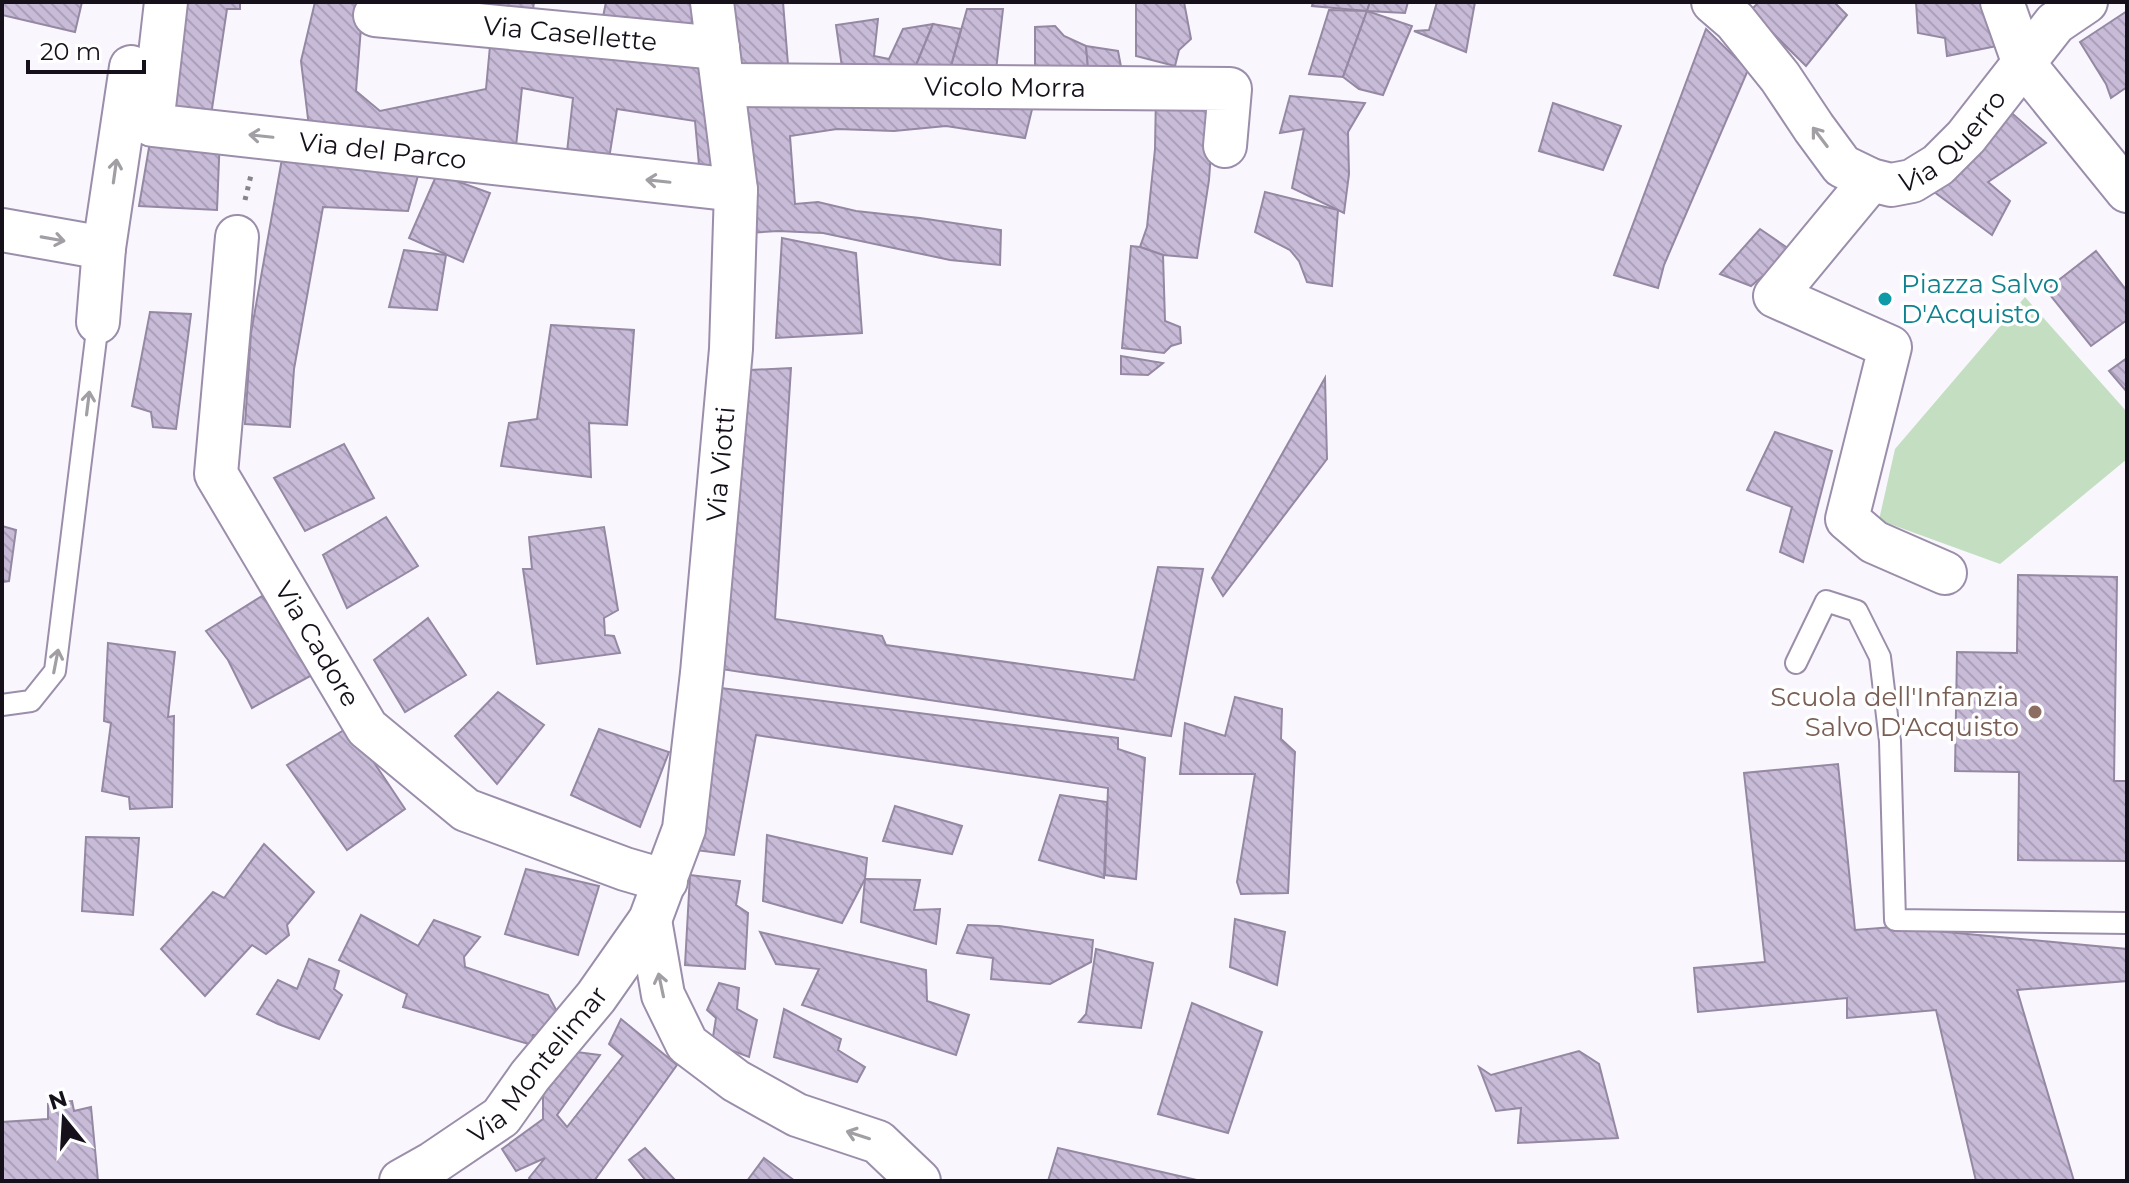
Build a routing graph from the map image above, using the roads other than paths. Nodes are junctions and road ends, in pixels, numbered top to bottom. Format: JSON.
{"nodes":[{"id":1,"x":140,"y":2,"type":"edge"},
{"id":2,"x":166,"y":2,"type":"edge"},
{"id":3,"x":712,"y":2,"type":"edge"},
{"id":4,"x":1713,"y":2,"type":"edge"},
{"id":5,"x":2002,"y":2,"type":"edge"},
{"id":6,"x":2086,"y":2,"type":"edge"},
{"id":7,"x":375,"y":15,"type":"dead end"},
{"id":8,"x":2024,"y":64,"type":"junction"},
{"id":9,"x":720,"y":66,"type":"junction"},
{"id":10,"x":1225,"y":146,"type":"dead end"},
{"id":11,"x":1871,"y":180,"type":"junction"},
{"id":12,"x":736,"y":190,"type":"junction"},
{"id":13,"x":2127,"y":191,"type":"edge"},
{"id":14,"x":2,"y":230,"type":"edge"},
{"id":15,"x":237,"y":237,"type":"road end"},
{"id":16,"x":104,"y":248,"type":"junction"},
{"id":17,"x":98,"y":322,"type":"joint"},
{"id":18,"x":1945,"y":573,"type":"dead end"},
{"id":19,"x":1796,"y":663,"type":"dead end"},
{"id":20,"x":2,"y":705,"type":"edge"},
{"id":21,"x":666,"y":881,"type":"junction"},
{"id":22,"x":650,"y":920,"type":"junction"},
{"id":23,"x":2127,"y":923,"type":"edge"},
{"id":24,"x":401,"y":1181,"type":"edge"},
{"id":25,"x":919,"y":1181,"type":"edge"}],
"edges":[{"from":16,"to":1,"type":"street","one_way":true},
{"from":12,"to":2,"type":"street","name":"Via del Parco","one_way":true},
{"from":3,"to":9,"type":"street","name":"Via Viotti"},
{"from":11,"to":4,"type":"street","name":"Via Querro","one_way":true},
{"from":5,"to":8,"type":"street"},
{"from":6,"to":8,"type":"street","name":"Via Querro"},
{"from":7,"to":9,"type":"street","name":"Via Casellette"},
{"from":8,"to":11,"type":"street","name":"Via Querro"},
{"from":8,"to":13,"type":"street"},
{"from":9,"to":10,"type":"street","name":"Vicolo Morra"},
{"from":9,"to":12,"type":"street","name":"Via Viotti"},
{"from":11,"to":18,"type":"street"},
{"from":12,"to":21,"type":"street","name":"Via Viotti"},
{"from":14,"to":16,"type":"street","one_way":true},
{"from":15,"to":21,"type":"street","name":"Via Cadore"},
{"from":16,"to":17,"type":"street"},
{"from":20,"to":17,"type":"lane","one_way":true},
{"from":19,"to":23,"type":"lane"},
{"from":21,"to":22,"type":"street","name":"Via Viotti"},
{"from":22,"to":24,"type":"street","name":"Via Montelimar"},
{"from":25,"to":22,"type":"street","one_way":true}]}
